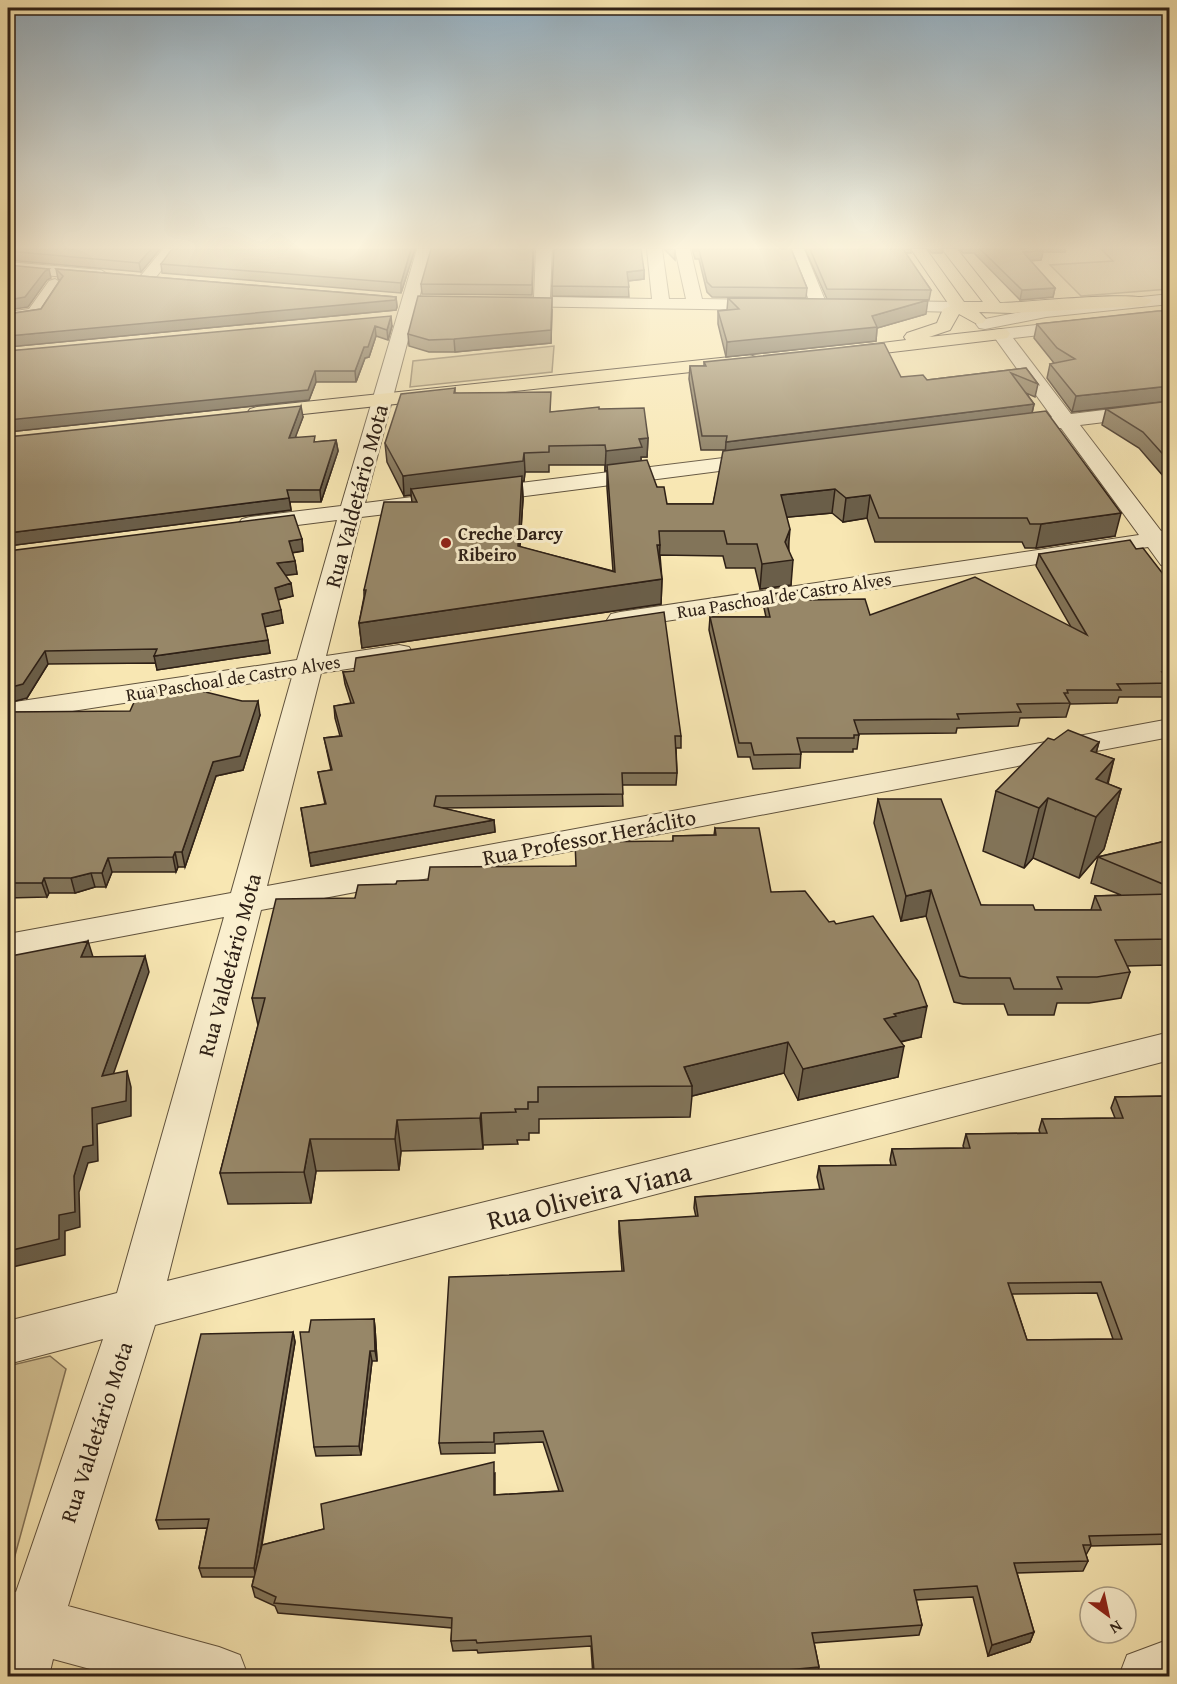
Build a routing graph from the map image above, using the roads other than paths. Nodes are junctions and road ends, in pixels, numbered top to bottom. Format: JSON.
{"nodes":[{"id":1,"x":402,"y":328,"type":"edge"},
{"id":2,"x":939,"y":328,"type":"edge"},
{"id":3,"x":997,"y":328,"type":"edge"},
{"id":4,"x":1009,"y":328,"type":"edge"},
{"id":5,"x":1011,"y":328,"type":"edge"},
{"id":6,"x":993,"y":329,"type":"junction"},
{"id":7,"x":900,"y":340,"type":"junction"},
{"id":8,"x":770,"y":359,"type":"edge"},
{"id":9,"x":381,"y":400,"type":"junction"},
{"id":10,"x":1170,"y":408,"type":"edge"},
{"id":11,"x":237,"y":416,"type":"edge"},
{"id":12,"x":1067,"y":421,"type":"junction"},
{"id":13,"x":991,"y":430,"type":"edge"},
{"id":14,"x":780,"y":457,"type":"edge"},
{"id":15,"x":351,"y":511,"type":"junction"},
{"id":16,"x":232,"y":526,"type":"edge"},
{"id":17,"x":1162,"y":538,"type":"edge"},
{"id":18,"x":1170,"y":560,"type":"edge"},
{"id":19,"x":590,"y":624,"type":"edge"},
{"id":20,"x":426,"y":649,"type":"edge"},
{"id":21,"x":309,"y":666,"type":"junction"},
{"id":22,"x":8,"y":712,"type":"edge"},
{"id":23,"x":1170,"y":728,"type":"edge"},
{"id":24,"x":246,"y":901,"type":"junction"},
{"id":25,"x":8,"y":946,"type":"edge"},
{"id":26,"x":1170,"y":1046,"type":"edge"},
{"id":27,"x":136,"y":1311,"type":"junction"},
{"id":28,"x":8,"y":1342,"type":"edge"},
{"id":29,"x":21,"y":1620,"type":"edge"},
{"id":30,"x":1170,"y":1668,"type":"edge"},
{"id":31,"x":20,"y":1677,"type":"edge"},
{"id":32,"x":219,"y":1677,"type":"edge"},
{"id":33,"x":1148,"y":1677,"type":"edge"}],
"edges":[{"from":1,"to":9,"type":"street","name":"Rua Valdetário Mota"},
{"from":2,"to":7,"type":"main road"},
{"from":3,"to":6,"type":"street"},
{"from":4,"to":6,"type":"street"},
{"from":5,"to":6,"type":"street"},
{"from":6,"to":7,"type":"main road"},
{"from":6,"to":7,"type":"main road"},
{"from":6,"to":12,"type":"street"},
{"from":8,"to":9,"type":"main road"},
{"from":9,"to":11,"type":"main road"},
{"from":9,"to":15,"type":"street","name":"Rua Valdetário Mota"},
{"from":10,"to":12,"type":"street"},
{"from":12,"to":13,"type":"street"},
{"from":12,"to":17,"type":"street"},
{"from":14,"to":15,"type":"street"},
{"from":15,"to":16,"type":"street"},
{"from":15,"to":21,"type":"street","name":"Rua Valdetário Mota"},
{"from":17,"to":18,"type":"street"},
{"from":17,"to":19,"type":"street","name":"Rua Paschoal de Castro Alves"},
{"from":20,"to":21,"type":"street","name":"Rua Paschoal de Castro Alves"},
{"from":21,"to":22,"type":"street","name":"Rua Paschoal de Castro Alves"},
{"from":21,"to":24,"type":"street","name":"Rua Valdetário Mota"},
{"from":23,"to":24,"type":"street","name":"Rua Professor Heráclito"},
{"from":24,"to":25,"type":"street","name":"Rua Professor Heráclito"},
{"from":24,"to":27,"type":"street","name":"Rua Valdetário Mota"},
{"from":26,"to":27,"type":"street","name":"Rua Oliveira Viana"},
{"from":27,"to":28,"type":"street","name":"Rua Oliveira Viana"},
{"from":27,"to":29,"type":"street","name":"Rua Valdetário Mota"},
{"from":29,"to":31,"type":"street","name":"Rua Valdetário Mota"},
{"from":29,"to":32,"type":"street"},
{"from":30,"to":33,"type":"street"}]}
